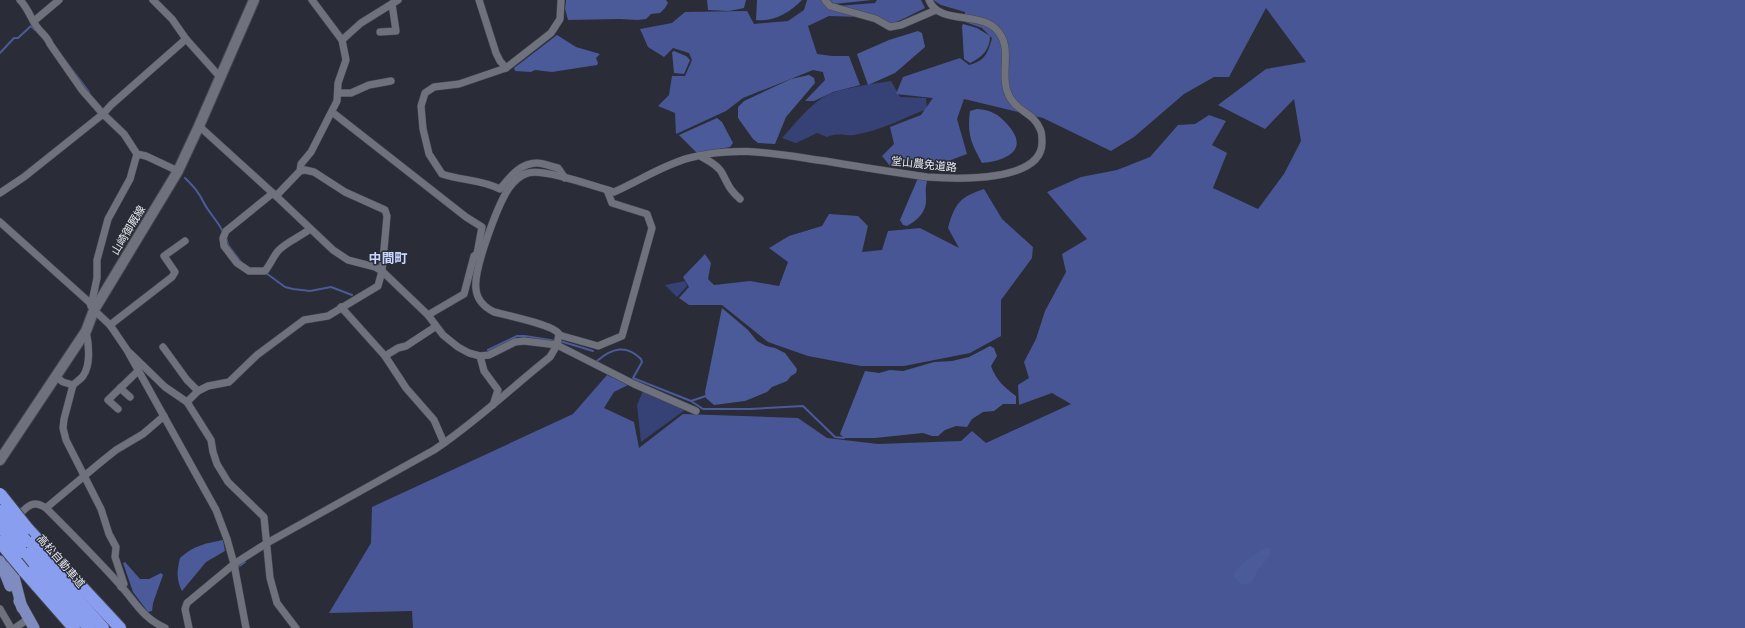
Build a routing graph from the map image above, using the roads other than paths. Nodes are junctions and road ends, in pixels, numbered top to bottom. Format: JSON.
{"nodes":[{"id":1,"x":20,"y":0,"type":"edge"},
{"id":2,"x":59,"y":0,"type":"edge"},
{"id":3,"x":153,"y":0,"type":"edge"},
{"id":4,"x":254,"y":0,"type":"edge"},
{"id":5,"x":312,"y":0,"type":"edge"},
{"id":6,"x":479,"y":0,"type":"edge"},
{"id":7,"x":561,"y":0,"type":"edge"},
{"id":8,"x":826,"y":0,"type":"edge"},
{"id":9,"x":929,"y":0,"type":"edge"},
{"id":10,"x":395,"y":2,"type":"edge"},
{"id":11,"x":936,"y":10,"type":"junction"},
{"id":12,"x":34,"y":21,"type":"junction"},
{"id":13,"x":380,"y":32,"type":"dead end"},
{"id":14,"x":186,"y":39,"type":"junction"},
{"id":15,"x":342,"y":40,"type":"junction"},
{"id":16,"x":506,"y":68,"type":"junction"},
{"id":17,"x":220,"y":77,"type":"junction"},
{"id":18,"x":391,"y":81,"type":"dead end"},
{"id":19,"x":338,"y":93,"type":"junction"},
{"id":20,"x":105,"y":112,"type":"junction"},
{"id":21,"x":332,"y":112,"type":"junction"},
{"id":22,"x":199,"y":126,"type":"junction"},
{"id":23,"x":137,"y":154,"type":"junction"},
{"id":24,"x":700,"y":156,"type":"junction"},
{"id":25,"x":178,"y":171,"type":"junction"},
{"id":26,"x":300,"y":171,"type":"junction"},
{"id":27,"x":565,"y":178,"type":"junction"},
{"id":28,"x":611,"y":191,"type":"junction"},
{"id":29,"x":0,"y":193,"type":"edge"},
{"id":30,"x":275,"y":195,"type":"junction"},
{"id":31,"x":740,"y":199,"type":"dead end"},
{"id":32,"x":0,"y":222,"type":"edge"},
{"id":33,"x":310,"y":228,"type":"junction"},
{"id":34,"x":185,"y":241,"type":"dead end"},
{"id":35,"x":480,"y":255,"type":"junction"},
{"id":36,"x":382,"y":270,"type":"junction"},
{"id":37,"x":341,"y":307,"type":"junction"},
{"id":38,"x":93,"y":308,"type":"junction"},
{"id":39,"x":428,"y":315,"type":"junction"},
{"id":40,"x":110,"y":325,"type":"junction"},
{"id":41,"x":436,"y":327,"type":"junction"},
{"id":42,"x":86,"y":331,"type":"junction"},
{"id":43,"x":558,"y":340,"type":"junction"},
{"id":44,"x":164,"y":348,"type":"dead end"},
{"id":45,"x":127,"y":350,"type":"junction"},
{"id":46,"x":385,"y":356,"type":"junction"},
{"id":47,"x":480,"y":356,"type":"junction"},
{"id":48,"x":138,"y":371,"type":"junction"},
{"id":49,"x":56,"y":377,"type":"junction"},
{"id":50,"x":73,"y":385,"type":"junction"},
{"id":51,"x":120,"y":388,"type":"junction"},
{"id":52,"x":198,"y":391,"type":"junction"},
{"id":53,"x":130,"y":397,"type":"dead end"},
{"id":54,"x":188,"y":402,"type":"junction"},
{"id":55,"x":493,"y":405,"type":"junction"},
{"id":56,"x":118,"y":409,"type":"dead end"},
{"id":57,"x":696,"y":411,"type":"dead end"},
{"id":58,"x":164,"y":416,"type":"junction"},
{"id":59,"x":444,"y":443,"type":"junction"},
{"id":60,"x":0,"y":460,"type":"edge"},
{"id":61,"x":85,"y":475,"type":"junction"},
{"id":62,"x":0,"y":494,"type":"edge"},
{"id":63,"x":46,"y":508,"type":"junction"},
{"id":64,"x":0,"y":511,"type":"edge"},
{"id":65,"x":4,"y":526,"type":"edge"},
{"id":66,"x":0,"y":542,"type":"edge"},
{"id":67,"x":267,"y":543,"type":"junction"},
{"id":68,"x":24,"y":546,"type":"junction"},
{"id":69,"x":0,"y":561,"type":"edge"},
{"id":70,"x":234,"y":564,"type":"junction"},
{"id":71,"x":121,"y":587,"type":"junction"},
{"id":72,"x":22,"y":608,"type":"junction"},
{"id":73,"x":0,"y":609,"type":"edge"},
{"id":74,"x":31,"y":623,"type":"edge"},
{"id":75,"x":11,"y":628,"type":"edge"},
{"id":76,"x":15,"y":628,"type":"edge"},
{"id":77,"x":74,"y":628,"type":"edge"},
{"id":78,"x":89,"y":628,"type":"edge"},
{"id":79,"x":103,"y":628,"type":"edge"},
{"id":80,"x":120,"y":628,"type":"edge"},
{"id":81,"x":165,"y":628,"type":"edge"},
{"id":82,"x":189,"y":628,"type":"edge"},
{"id":83,"x":246,"y":628,"type":"edge"},
{"id":84,"x":296,"y":628,"type":"edge"}],
"edges":[{"from":1,"to":12,"type":"street"},
{"from":2,"to":12,"type":"street"},
{"from":3,"to":14,"type":"street"},
{"from":4,"to":17,"type":"main road","name":"山崎御厩線"},
{"from":5,"to":15,"type":"street"},
{"from":6,"to":16,"type":"street"},
{"from":7,"to":16,"type":"street"},
{"from":8,"to":11,"type":"street"},
{"from":9,"to":11,"type":"street"},
{"from":10,"to":13,"type":"street"},
{"from":10,"to":15,"type":"street"},
{"from":11,"to":24,"type":"street","name":"堂山農免道路"},
{"from":12,"to":20,"type":"street"},
{"from":14,"to":17,"type":"street"},
{"from":14,"to":20,"type":"street"},
{"from":15,"to":19,"type":"street"},
{"from":16,"to":27,"type":"street"},
{"from":17,"to":22,"type":"main road","name":"山崎御厩線"},
{"from":18,"to":19,"type":"street"},
{"from":19,"to":21,"type":"street"},
{"from":20,"to":23,"type":"street"},
{"from":20,"to":29,"type":"street"},
{"from":21,"to":26,"type":"street"},
{"from":21,"to":35,"type":"street"},
{"from":22,"to":25,"type":"main road","name":"山崎御厩線"},
{"from":22,"to":30,"type":"street"},
{"from":23,"to":25,"type":"street"},
{"from":23,"to":38,"type":"street"},
{"from":24,"to":28,"type":"street","name":"堂山農免道路"},
{"from":24,"to":31,"type":"street"},
{"from":25,"to":38,"type":"main road","name":"山崎御厩線"},
{"from":26,"to":30,"type":"street"},
{"from":26,"to":36,"type":"street"},
{"from":27,"to":28,"type":"street"},
{"from":27,"to":35,"type":"street"},
{"from":28,"to":43,"type":"street"},
{"from":30,"to":33,"type":"street"},
{"from":30,"to":33,"type":"street"},
{"from":32,"to":38,"type":"street"},
{"from":33,"to":36,"type":"street"},
{"from":34,"to":40,"type":"street"},
{"from":35,"to":39,"type":"street"},
{"from":35,"to":43,"type":"street"},
{"from":36,"to":37,"type":"street"},
{"from":36,"to":39,"type":"street"},
{"from":37,"to":46,"type":"street"},
{"from":37,"to":52,"type":"street"},
{"from":38,"to":40,"type":"street"},
{"from":38,"to":42,"type":"main road","name":"山崎御厩線"},
{"from":39,"to":41,"type":"street"},
{"from":40,"to":45,"type":"street"},
{"from":41,"to":46,"type":"street"},
{"from":41,"to":47,"type":"street"},
{"from":42,"to":49,"type":"main road","name":"山崎御厩線"},
{"from":42,"to":50,"type":"street"},
{"from":43,"to":47,"type":"street"},
{"from":43,"to":55,"type":"street"},
{"from":43,"to":57,"type":"street"},
{"from":44,"to":52,"type":"street"},
{"from":45,"to":48,"type":"street"},
{"from":45,"to":54,"type":"street"},
{"from":46,"to":59,"type":"street"},
{"from":47,"to":55,"type":"street"},
{"from":48,"to":51,"type":"street"},
{"from":48,"to":58,"type":"street"},
{"from":49,"to":50,"type":"street"},
{"from":49,"to":60,"type":"main road","name":"山崎御厩線"},
{"from":50,"to":61,"type":"street"},
{"from":51,"to":53,"type":"street"},
{"from":51,"to":56,"type":"street"},
{"from":52,"to":54,"type":"street"},
{"from":54,"to":67,"type":"street"},
{"from":55,"to":59,"type":"street"},
{"from":58,"to":61,"type":"street"},
{"from":58,"to":70,"type":"street"},
{"from":59,"to":67,"type":"street"},
{"from":61,"to":63,"type":"street"},
{"from":61,"to":71,"type":"street"},
{"from":62,"to":65,"type":"main road"},
{"from":62,"to":80,"type":"highway","bridge":true},
{"from":63,"to":65,"type":"street"},
{"from":63,"to":71,"type":"street"},
{"from":64,"to":68,"type":"highway","name":"高松自動車道","bridge":true},
{"from":65,"to":68,"type":"highway","name":"高松自動車道","bridge":true},
{"from":65,"to":72,"type":"main road"},
{"from":66,"to":77,"type":"highway","bridge":true},
{"from":67,"to":70,"type":"street"},
{"from":67,"to":84,"type":"street"},
{"from":68,"to":78,"type":"highway","name":"高松自動車道"},
{"from":68,"to":79,"type":"highway","name":"高松自動車道"},
{"from":69,"to":72,"type":"main road"},
{"from":70,"to":82,"type":"street"},
{"from":70,"to":83,"type":"street"},
{"from":71,"to":81,"type":"street"},
{"from":72,"to":74,"type":"main road"},
{"from":73,"to":75,"type":"street"},
{"from":74,"to":76,"type":"street"}]}
